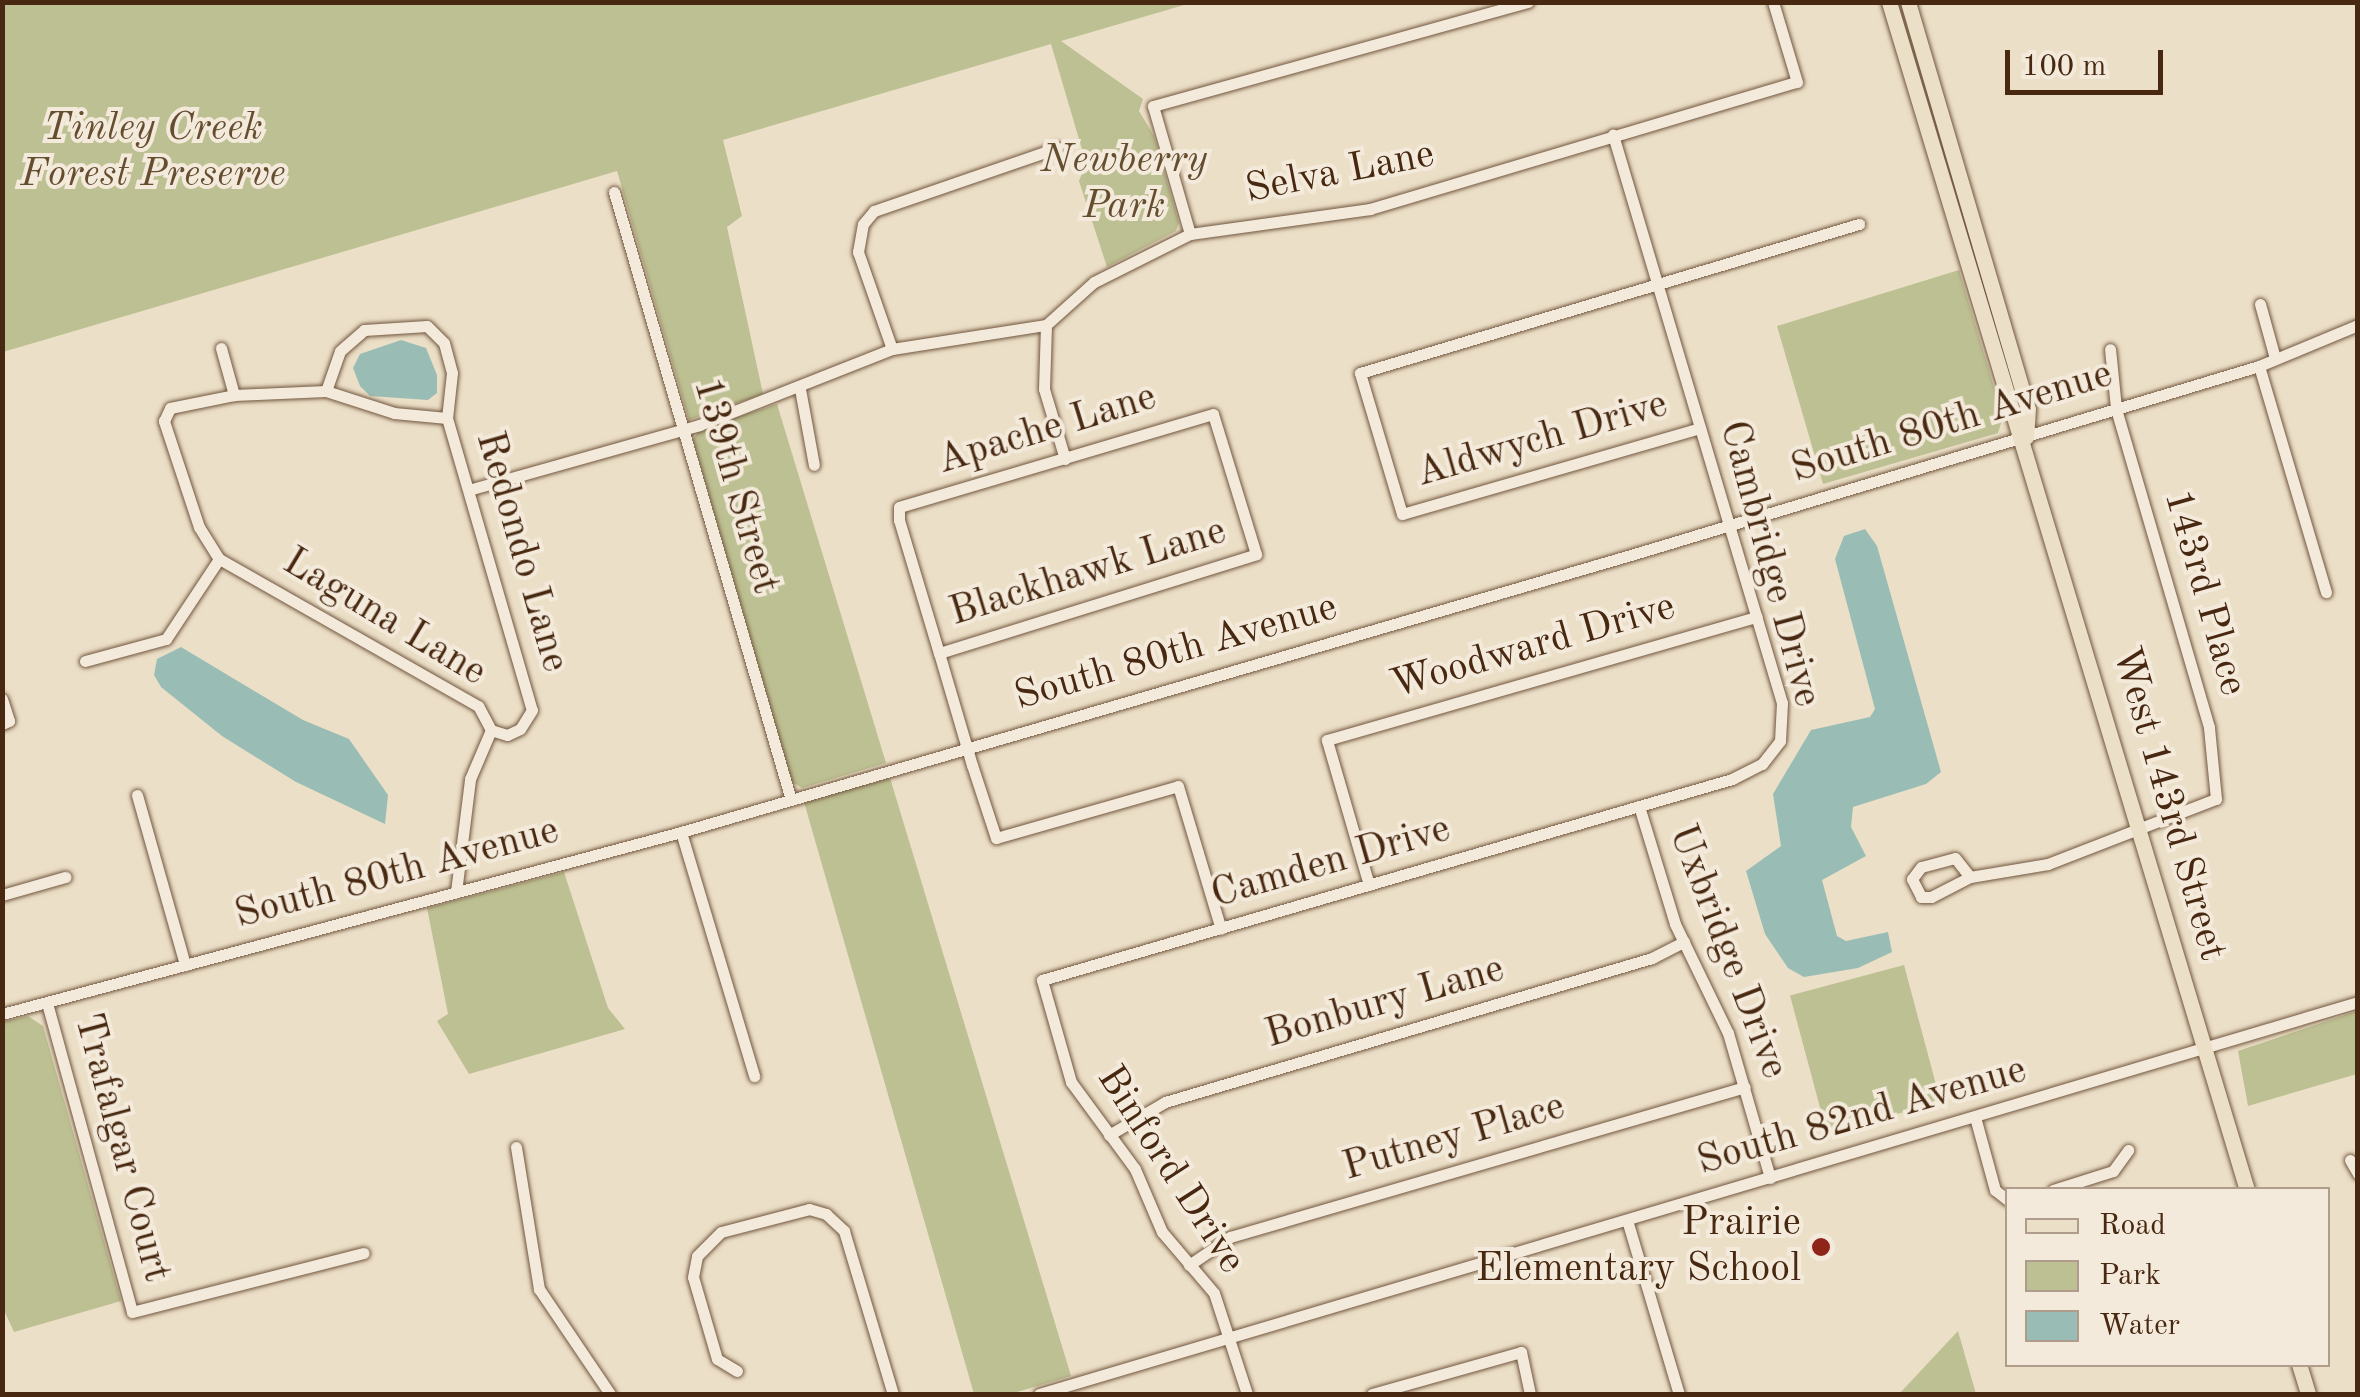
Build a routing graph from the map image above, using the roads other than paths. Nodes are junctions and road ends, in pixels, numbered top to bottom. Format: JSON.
{"nodes":[{"id":1,"x":1528,"y":2,"type":"edge"},
{"id":2,"x":1772,"y":2,"type":"edge"},
{"id":3,"x":1889,"y":2,"type":"edge"},
{"id":4,"x":1908,"y":2,"type":"edge"},
{"id":5,"x":1614,"y":135,"type":"junction"},
{"id":6,"x":1057,"y":148,"type":"dead end"},
{"id":7,"x":614,"y":192,"type":"dead end"},
{"id":8,"x":1860,"y":224,"type":"dead end"},
{"id":9,"x":1190,"y":234,"type":"junction"},
{"id":10,"x":1657,"y":284,"type":"junction"},
{"id":11,"x":2260,"y":304,"type":"dead end"},
{"id":12,"x":2358,"y":324,"type":"edge"},
{"id":13,"x":1046,"y":325,"type":"junction"},
{"id":14,"x":221,"y":348,"type":"dead end"},
{"id":15,"x":892,"y":349,"type":"junction"},
{"id":16,"x":2110,"y":349,"type":"dead end"},
{"id":17,"x":2275,"y":358,"type":"junction"},
{"id":18,"x":2260,"y":366,"type":"junction"},
{"id":19,"x":800,"y":388,"type":"junction"},
{"id":20,"x":326,"y":391,"type":"junction"},
{"id":21,"x":234,"y":395,"type":"junction"},
{"id":22,"x":2116,"y":408,"type":"junction"},
{"id":23,"x":448,"y":418,"type":"junction"},
{"id":24,"x":164,"y":422,"type":"joint"},
{"id":25,"x":1700,"y":428,"type":"junction"},
{"id":26,"x":686,"y":429,"type":"junction"},
{"id":27,"x":2026,"y":437,"type":"junction"},
{"id":28,"x":1065,"y":459,"type":"junction"},
{"id":29,"x":814,"y":465,"type":"dead end"},
{"id":30,"x":472,"y":489,"type":"junction"},
{"id":31,"x":1728,"y":523,"type":"junction"},
{"id":32,"x":1256,"y":554,"type":"joint"},
{"id":33,"x":219,"y":559,"type":"junction"},
{"id":34,"x":2326,"y":592,"type":"dead end"},
{"id":35,"x":1757,"y":617,"type":"junction"},
{"id":36,"x":939,"y":653,"type":"junction"},
{"id":37,"x":85,"y":660,"type":"dead end"},
{"id":38,"x":2,"y":699,"type":"edge"},
{"id":39,"x":2,"y":724,"type":"edge"},
{"id":40,"x":491,"y":730,"type":"junction"},
{"id":41,"x":968,"y":748,"type":"junction"},
{"id":42,"x":137,"y":795,"type":"dead end"},
{"id":43,"x":792,"y":800,"type":"junction"},
{"id":44,"x":1639,"y":806,"type":"junction"},
{"id":45,"x":2141,"y":828,"type":"junction"},
{"id":46,"x":682,"y":832,"type":"junction"},
{"id":47,"x":65,"y":877,"type":"dead end"},
{"id":48,"x":1970,"y":878,"type":"junction"},
{"id":49,"x":1369,"y":885,"type":"junction"},
{"id":50,"x":456,"y":892,"type":"junction"},
{"id":51,"x":2,"y":895,"type":"edge"},
{"id":52,"x":1221,"y":930,"type":"junction"},
{"id":53,"x":1684,"y":942,"type":"junction"},
{"id":54,"x":186,"y":965,"type":"junction"},
{"id":55,"x":1042,"y":980,"type":"joint"},
{"id":56,"x":47,"y":1002,"type":"junction"},
{"id":57,"x":2358,"y":1002,"type":"edge"},
{"id":58,"x":2,"y":1014,"type":"edge"},
{"id":59,"x":2206,"y":1049,"type":"junction"},
{"id":60,"x":754,"y":1076,"type":"dead end"},
{"id":61,"x":1745,"y":1087,"type":"junction"},
{"id":62,"x":1975,"y":1118,"type":"junction"},
{"id":63,"x":1109,"y":1135,"type":"junction"},
{"id":64,"x":516,"y":1147,"type":"dead end"},
{"id":65,"x":2128,"y":1150,"type":"dead end"},
{"id":66,"x":2350,"y":1160,"type":"dead end"},
{"id":67,"x":2358,"y":1174,"type":"edge"},
{"id":68,"x":1770,"y":1178,"type":"junction"},
{"id":69,"x":2063,"y":1187,"type":"edge"},
{"id":70,"x":2247,"y":1187,"type":"edge"},
{"id":71,"x":2005,"y":1197,"type":"edge"},
{"id":72,"x":1627,"y":1220,"type":"junction"},
{"id":73,"x":364,"y":1253,"type":"dead end"},
{"id":74,"x":1189,"y":1264,"type":"junction"},
{"id":75,"x":1231,"y":1337,"type":"junction"},
{"id":76,"x":2300,"y":1367,"type":"edge"},
{"id":77,"x":737,"y":1371,"type":"dead end"},
{"id":78,"x":610,"y":1394,"type":"edge"},
{"id":79,"x":893,"y":1394,"type":"edge"},
{"id":80,"x":1039,"y":1394,"type":"edge"},
{"id":81,"x":1248,"y":1394,"type":"edge"},
{"id":82,"x":1372,"y":1394,"type":"edge"},
{"id":83,"x":1530,"y":1394,"type":"edge"},
{"id":84,"x":1680,"y":1394,"type":"edge"},
{"id":85,"x":2308,"y":1394,"type":"edge"}],
"edges":[{"from":1,"to":9,"type":"street"},
{"from":2,"to":5,"type":"street","name":"Selva Lane"},
{"from":3,"to":27,"type":"main road","name":"West 143rd Street"},
{"from":4,"to":27,"type":"main road","name":"West 143rd Street"},
{"from":5,"to":9,"type":"street","name":"Selva Lane"},
{"from":5,"to":10,"type":"street","name":"Cambridge Drive"},
{"from":6,"to":15,"type":"street"},
{"from":7,"to":26,"type":"street","name":"139th Street"},
{"from":8,"to":10,"type":"street"},
{"from":9,"to":13,"type":"street","name":"Selva Lane"},
{"from":10,"to":25,"type":"street","name":"Cambridge Drive"},
{"from":10,"to":25,"type":"street","name":"Aldwych Drive"},
{"from":11,"to":17,"type":"street"},
{"from":12,"to":17,"type":"street","name":"South 80th Avenue"},
{"from":13,"to":15,"type":"street"},
{"from":13,"to":28,"type":"street"},
{"from":14,"to":21,"type":"street"},
{"from":15,"to":19,"type":"street"},
{"from":16,"to":22,"type":"street","name":"143rd Place"},
{"from":17,"to":18,"type":"street","name":"South 80th Avenue"},
{"from":18,"to":22,"type":"street","name":"South 80th Avenue"},
{"from":18,"to":34,"type":"street"},
{"from":19,"to":26,"type":"street"},
{"from":19,"to":29,"type":"street"},
{"from":20,"to":21,"type":"street","name":"Redondo Lane"},
{"from":20,"to":23,"type":"street","name":"Redondo Lane"},
{"from":20,"to":23,"type":"street","name":"Redondo Lane"},
{"from":21,"to":24,"type":"street","name":"Redondo Lane"},
{"from":22,"to":27,"type":"street","name":"South 80th Avenue"},
{"from":22,"to":45,"type":"street","name":"143rd Place"},
{"from":23,"to":30,"type":"street","name":"Redondo Lane"},
{"from":24,"to":33,"type":"street","name":"Laguna Lane"},
{"from":25,"to":31,"type":"street","name":"Cambridge Drive"},
{"from":26,"to":30,"type":"street"},
{"from":26,"to":43,"type":"street","name":"139th Street"},
{"from":27,"to":31,"type":"street","name":"South 80th Avenue"},
{"from":27,"to":45,"type":"main road","name":"West 143rd Street"},
{"from":28,"to":32,"type":"street","name":"Apache Lane"},
{"from":28,"to":36,"type":"street","name":"Apache Lane"},
{"from":30,"to":40,"type":"street","name":"Redondo Lane"},
{"from":31,"to":35,"type":"street","name":"Cambridge Drive"},
{"from":31,"to":41,"type":"street","name":"South 80th Avenue"},
{"from":32,"to":36,"type":"street","name":"Blackhawk Lane"},
{"from":33,"to":37,"type":"street"},
{"from":33,"to":40,"type":"street","name":"Laguna Lane"},
{"from":35,"to":44,"type":"street","name":"Cambridge Drive"},
{"from":35,"to":49,"type":"street","name":"Woodward Drive"},
{"from":36,"to":41,"type":"street"},
{"from":38,"to":39,"type":"street"},
{"from":40,"to":50,"type":"street","name":"Laguna Lane"},
{"from":41,"to":43,"type":"street","name":"South 80th Avenue"},
{"from":41,"to":52,"type":"street"},
{"from":42,"to":54,"type":"street"},
{"from":43,"to":46,"type":"street","name":"South 80th Avenue"},
{"from":44,"to":49,"type":"street","name":"Camden Drive"},
{"from":44,"to":53,"type":"street","name":"Uxbridge Drive"},
{"from":45,"to":48,"type":"street"},
{"from":45,"to":59,"type":"main road","name":"West 143rd Street"},
{"from":46,"to":50,"type":"street","name":"South 80th Avenue"},
{"from":46,"to":60,"type":"street"},
{"from":47,"to":51,"type":"street"},
{"from":48,"to":48,"type":"street"},
{"from":49,"to":52,"type":"street","name":"Camden Drive"},
{"from":50,"to":54,"type":"street","name":"South 80th Avenue"},
{"from":52,"to":55,"type":"street","name":"Camden Drive"},
{"from":53,"to":61,"type":"street","name":"Uxbridge Drive"},
{"from":53,"to":63,"type":"street","name":"Bonbury Lane"},
{"from":54,"to":56,"type":"street","name":"South 80th Avenue"},
{"from":55,"to":63,"type":"street","name":"Binford Drive"},
{"from":56,"to":58,"type":"street","name":"South 80th Avenue"},
{"from":56,"to":73,"type":"street","name":"Trafalgar Court"},
{"from":57,"to":59,"type":"street","name":"South 82nd Avenue"},
{"from":59,"to":62,"type":"street","name":"South 82nd Avenue"},
{"from":59,"to":70,"type":"main road","name":"West 143rd Street"},
{"from":61,"to":68,"type":"street","name":"Uxbridge Drive"},
{"from":61,"to":74,"type":"street","name":"Putney Place"},
{"from":62,"to":68,"type":"street","name":"South 82nd Avenue"},
{"from":62,"to":71,"type":"street"},
{"from":63,"to":74,"type":"street","name":"Binford Drive"},
{"from":64,"to":78,"type":"street"},
{"from":65,"to":69,"type":"street"},
{"from":66,"to":67,"type":"street"},
{"from":68,"to":72,"type":"street","name":"South 82nd Avenue"},
{"from":72,"to":75,"type":"street","name":"South 82nd Avenue"},
{"from":72,"to":84,"type":"street"},
{"from":74,"to":75,"type":"street","name":"Binford Drive"},
{"from":75,"to":80,"type":"street","name":"South 82nd Avenue"},
{"from":75,"to":81,"type":"street","name":"Binford Drive"},
{"from":76,"to":85,"type":"main road"},
{"from":77,"to":79,"type":"street"},
{"from":82,"to":83,"type":"street"}]}
